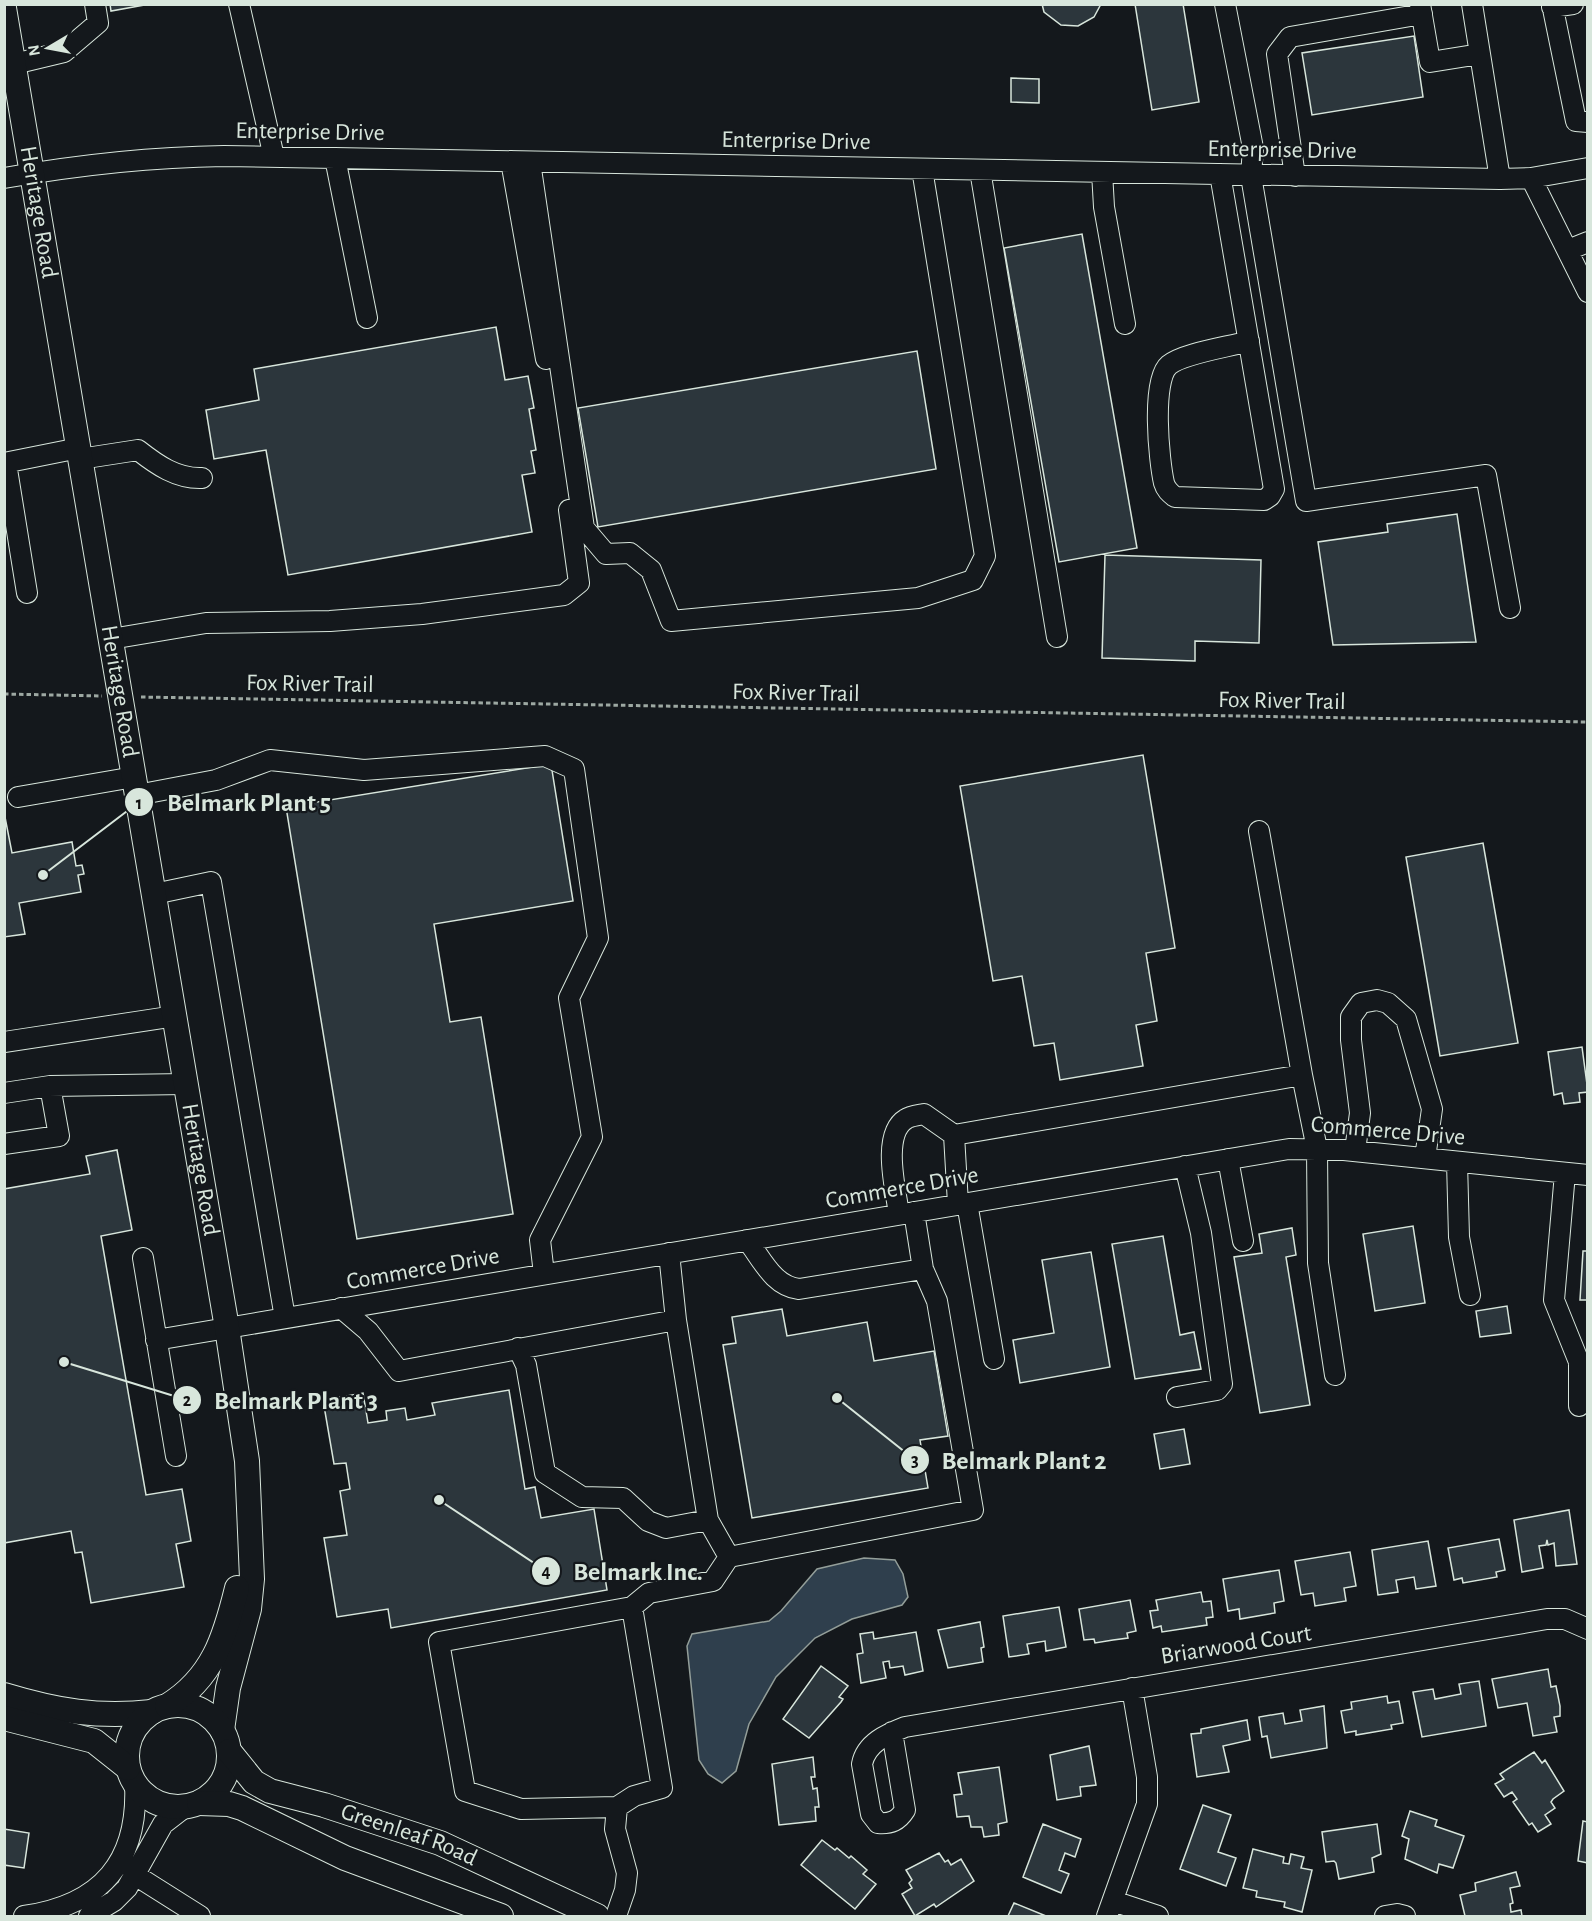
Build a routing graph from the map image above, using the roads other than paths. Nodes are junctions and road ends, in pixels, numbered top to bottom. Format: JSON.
{"nodes":[{"id":1,"x":95,"y":4,"type":"edge"},
{"id":2,"x":239,"y":4,"type":"edge"},
{"id":3,"x":1225,"y":4,"type":"edge"},
{"id":4,"x":1472,"y":4,"type":"edge"},
{"id":5,"x":1573,"y":4,"type":"edge"},
{"id":6,"x":1552,"y":6,"type":"edge"},
{"id":7,"x":4,"y":8,"type":"edge"},
{"id":8,"x":1421,"y":9,"type":"edge"},
{"id":9,"x":1480,"y":54,"type":"junction"},
{"id":10,"x":14,"y":64,"type":"junction"},
{"id":11,"x":1587,"y":122,"type":"edge"},
{"id":12,"x":274,"y":157,"type":"junction"},
{"id":13,"x":335,"y":158,"type":"junction"},
{"id":14,"x":520,"y":161,"type":"junction"},
{"id":15,"x":1587,"y":168,"type":"edge"},
{"id":16,"x":922,"y":169,"type":"junction"},
{"id":17,"x":980,"y":170,"type":"junction"},
{"id":18,"x":1102,"y":172,"type":"junction"},
{"id":19,"x":32,"y":173,"type":"junction"},
{"id":20,"x":1220,"y":174,"type":"junction"},
{"id":21,"x":1251,"y":176,"type":"junction"},
{"id":22,"x":1295,"y":176,"type":"junction"},
{"id":23,"x":4,"y":178,"type":"edge"},
{"id":24,"x":1532,"y":178,"type":"junction"},
{"id":25,"x":1500,"y":179,"type":"junction"},
{"id":26,"x":1587,"y":242,"type":"edge"},
{"id":27,"x":1568,"y":250,"type":"junction"},
{"id":28,"x":1587,"y":292,"type":"edge"},
{"id":29,"x":367,"y":318,"type":"dead end"},
{"id":30,"x":1125,"y":324,"type":"dead end"},
{"id":31,"x":1249,"y":341,"type":"junction"},
{"id":32,"x":80,"y":454,"type":"junction"},
{"id":33,"x":5,"y":463,"type":"edge"},
{"id":34,"x":202,"y":478,"type":"dead end"},
{"id":35,"x":27,"y":593,"type":"dead end"},
{"id":36,"x":1510,"y":608,"type":"dead end"},
{"id":37,"x":1057,"y":637,"type":"dead end"},
{"id":38,"x":111,"y":639,"type":"junction"},
{"id":39,"x":136,"y":786,"type":"junction"},
{"id":40,"x":18,"y":797,"type":"dead end"},
{"id":41,"x":1259,"y":831,"type":"dead end"},
{"id":42,"x":154,"y":894,"type":"junction"},
{"id":43,"x":175,"y":1016,"type":"junction"},
{"id":44,"x":4,"y":1042,"type":"edge"},
{"id":45,"x":1302,"y":1075,"type":"junction"},
{"id":46,"x":186,"y":1084,"type":"junction"},
{"id":47,"x":51,"y":1086,"type":"junction"},
{"id":48,"x":4,"y":1094,"type":"edge"},
{"id":49,"x":954,"y":1136,"type":"junction"},
{"id":50,"x":4,"y":1144,"type":"edge"},
{"id":51,"x":1317,"y":1149,"type":"junction"},
{"id":52,"x":1355,"y":1151,"type":"junction"},
{"id":53,"x":1425,"y":1158,"type":"junction"},
{"id":54,"x":1228,"y":1159,"type":"junction"},
{"id":55,"x":1456,"y":1162,"type":"junction"},
{"id":56,"x":1185,"y":1166,"type":"junction"},
{"id":57,"x":1564,"y":1173,"type":"junction"},
{"id":58,"x":1587,"y":1175,"type":"edge"},
{"id":59,"x":963,"y":1204,"type":"junction"},
{"id":60,"x":906,"y":1213,"type":"junction"},
{"id":61,"x":747,"y":1240,"type":"junction"},
{"id":62,"x":1243,"y":1241,"type":"dead end"},
{"id":63,"x":669,"y":1253,"type":"junction"},
{"id":64,"x":143,"y":1258,"type":"dead end"},
{"id":65,"x":923,"y":1269,"type":"junction"},
{"id":66,"x":544,"y":1274,"type":"junction"},
{"id":67,"x":1470,"y":1295,"type":"dead end"},
{"id":68,"x":341,"y":1308,"type":"junction"},
{"id":69,"x":285,"y":1318,"type":"junction"},
{"id":70,"x":676,"y":1320,"type":"junction"},
{"id":71,"x":227,"y":1328,"type":"junction"},
{"id":72,"x":156,"y":1340,"type":"junction"},
{"id":73,"x":518,"y":1348,"type":"junction"},
{"id":74,"x":994,"y":1359,"type":"dead end"},
{"id":75,"x":1335,"y":1376,"type":"dead end"},
{"id":76,"x":1177,"y":1397,"type":"dead end"},
{"id":77,"x":1579,"y":1406,"type":"dead end"},
{"id":78,"x":176,"y":1456,"type":"dead end"},
{"id":79,"x":708,"y":1520,"type":"junction"},
{"id":80,"x":250,"y":1552,"type":"junction"},
{"id":81,"x":729,"y":1557,"type":"junction"},
{"id":82,"x":632,"y":1607,"type":"junction"},
{"id":83,"x":1587,"y":1629,"type":"edge"},
{"id":84,"x":1132,"y":1688,"type":"junction"},
{"id":85,"x":4,"y":1695,"type":"edge"},
{"id":86,"x":160,"y":1709,"type":"junction"},
{"id":87,"x":4,"y":1718,"type":"edge"},
{"id":88,"x":892,"y":1732,"type":"dead end"},
{"id":89,"x":226,"y":1740,"type":"junction"},
{"id":90,"x":132,"y":1775,"type":"junction"},
{"id":91,"x":192,"y":1805,"type":"junction"},
{"id":92,"x":617,"y":1808,"type":"junction"},
{"id":93,"x":135,"y":1875,"type":"junction"},
{"id":94,"x":1110,"y":1909,"type":"edge"},
{"id":95,"x":24,"y":1917,"type":"edge"},
{"id":96,"x":89,"y":1917,"type":"edge"},
{"id":97,"x":200,"y":1917,"type":"edge"},
{"id":98,"x":501,"y":1917,"type":"edge"},
{"id":99,"x":597,"y":1917,"type":"edge"},
{"id":100,"x":616,"y":1917,"type":"edge"},
{"id":101,"x":1158,"y":1917,"type":"edge"},
{"id":102,"x":1385,"y":1917,"type":"edge"},
{"id":103,"x":1405,"y":1917,"type":"edge"}],
"edges":[{"from":1,"to":10,"type":"street"},
{"from":2,"to":12,"type":"street"},
{"from":3,"to":21,"type":"street"},
{"from":4,"to":9,"type":"street"},
{"from":5,"to":6,"type":"street"},
{"from":6,"to":11,"type":"street"},
{"from":7,"to":10,"type":"main road","name":"Heritage Road"},
{"from":8,"to":9,"type":"street"},
{"from":8,"to":22,"type":"street"},
{"from":9,"to":25,"type":"street"},
{"from":10,"to":19,"type":"main road","name":"Heritage Road"},
{"from":12,"to":13,"type":"street","name":"Enterprise Drive"},
{"from":12,"to":19,"type":"street","name":"Enterprise Drive"},
{"from":13,"to":14,"type":"street","name":"Enterprise Drive"},
{"from":13,"to":29,"type":"street"},
{"from":14,"to":16,"type":"street","name":"Enterprise Drive"},
{"from":14,"to":16,"type":"street"},
{"from":14,"to":38,"type":"street"},
{"from":15,"to":24,"type":"street","name":"Enterprise Drive"},
{"from":16,"to":17,"type":"street","name":"Enterprise Drive"},
{"from":17,"to":18,"type":"street","name":"Enterprise Drive"},
{"from":17,"to":37,"type":"street"},
{"from":18,"to":20,"type":"street","name":"Enterprise Drive"},
{"from":18,"to":30,"type":"street"},
{"from":19,"to":23,"type":"street","name":"Enterprise Drive"},
{"from":19,"to":32,"type":"main road","name":"Heritage Road"},
{"from":20,"to":21,"type":"street","name":"Enterprise Drive"},
{"from":20,"to":31,"type":"street"},
{"from":21,"to":22,"type":"street","name":"Enterprise Drive"},
{"from":21,"to":36,"type":"street"},
{"from":22,"to":25,"type":"street","name":"Enterprise Drive"},
{"from":24,"to":25,"type":"street","name":"Enterprise Drive"},
{"from":24,"to":27,"type":"street"},
{"from":26,"to":27,"type":"street"},
{"from":27,"to":28,"type":"street"},
{"from":31,"to":31,"type":"street"},
{"from":32,"to":33,"type":"street"},
{"from":32,"to":34,"type":"street"},
{"from":32,"to":38,"type":"main road","name":"Heritage Road"},
{"from":33,"to":35,"type":"street"},
{"from":38,"to":39,"type":"main road","name":"Heritage Road"},
{"from":39,"to":40,"type":"street"},
{"from":39,"to":42,"type":"main road","name":"Heritage Road"},
{"from":39,"to":66,"type":"street"},
{"from":41,"to":45,"type":"street"},
{"from":42,"to":43,"type":"main road","name":"Heritage Road"},
{"from":42,"to":69,"type":"street"},
{"from":43,"to":44,"type":"street"},
{"from":43,"to":46,"type":"main road","name":"Heritage Road"},
{"from":45,"to":49,"type":"street"},
{"from":45,"to":51,"type":"street"},
{"from":46,"to":47,"type":"street"},
{"from":46,"to":71,"type":"main road","name":"Heritage Road"},
{"from":47,"to":48,"type":"street"},
{"from":47,"to":50,"type":"street"},
{"from":49,"to":59,"type":"street"},
{"from":49,"to":60,"type":"street"},
{"from":51,"to":52,"type":"street","name":"Commerce Drive"},
{"from":51,"to":54,"type":"street","name":"Commerce Drive"},
{"from":51,"to":75,"type":"street"},
{"from":52,"to":53,"type":"street","name":"Commerce Drive"},
{"from":52,"to":53,"type":"street"},
{"from":53,"to":55,"type":"street","name":"Commerce Drive"},
{"from":54,"to":56,"type":"street","name":"Commerce Drive"},
{"from":54,"to":62,"type":"street"},
{"from":55,"to":57,"type":"street","name":"Commerce Drive"},
{"from":55,"to":67,"type":"street"},
{"from":56,"to":59,"type":"street","name":"Commerce Drive"},
{"from":56,"to":76,"type":"street"},
{"from":57,"to":58,"type":"street","name":"Commerce Drive"},
{"from":57,"to":77,"type":"street"},
{"from":59,"to":60,"type":"street","name":"Commerce Drive"},
{"from":59,"to":74,"type":"street"},
{"from":60,"to":61,"type":"street","name":"Commerce Drive"},
{"from":60,"to":65,"type":"street"},
{"from":61,"to":63,"type":"street","name":"Commerce Drive"},
{"from":61,"to":65,"type":"street"},
{"from":63,"to":66,"type":"street","name":"Commerce Drive"},
{"from":63,"to":70,"type":"street"},
{"from":64,"to":72,"type":"street"},
{"from":65,"to":81,"type":"street"},
{"from":66,"to":68,"type":"street","name":"Commerce Drive"},
{"from":68,"to":69,"type":"street","name":"Commerce Drive"},
{"from":68,"to":73,"type":"street"},
{"from":69,"to":71,"type":"street","name":"Commerce Drive"},
{"from":70,"to":73,"type":"street"},
{"from":70,"to":79,"type":"street"},
{"from":71,"to":72,"type":"street","name":"Commerce Drive"},
{"from":71,"to":80,"type":"main road","name":"Heritage Road"},
{"from":72,"to":78,"type":"street"},
{"from":73,"to":79,"type":"street"},
{"from":79,"to":81,"type":"street"},
{"from":80,"to":86,"type":"main road","name":"Heritage Road"},
{"from":80,"to":89,"type":"main road","name":"Heritage Road"},
{"from":81,"to":82,"type":"street"},
{"from":82,"to":92,"type":"street"},
{"from":82,"to":92,"type":"street"},
{"from":83,"to":84,"type":"street","name":"Briarwood Court"},
{"from":84,"to":88,"type":"street","name":"Briarwood Court"},
{"from":84,"to":94,"type":"street"},
{"from":85,"to":86,"type":"main road"},
{"from":86,"to":89,"type":"main road"},
{"from":86,"to":90,"type":"main road"},
{"from":87,"to":90,"type":"main road"},
{"from":89,"to":91,"type":"main road"},
{"from":89,"to":99,"type":"main road","name":"Greenleaf Road"},
{"from":90,"to":91,"type":"main road"},
{"from":90,"to":95,"type":"street"},
{"from":91,"to":93,"type":"street"},
{"from":91,"to":98,"type":"main road","name":"Greenleaf Road"},
{"from":92,"to":100,"type":"street"},
{"from":93,"to":96,"type":"street"},
{"from":93,"to":97,"type":"street"},
{"from":94,"to":101,"type":"street"},
{"from":102,"to":103,"type":"street"}]}
